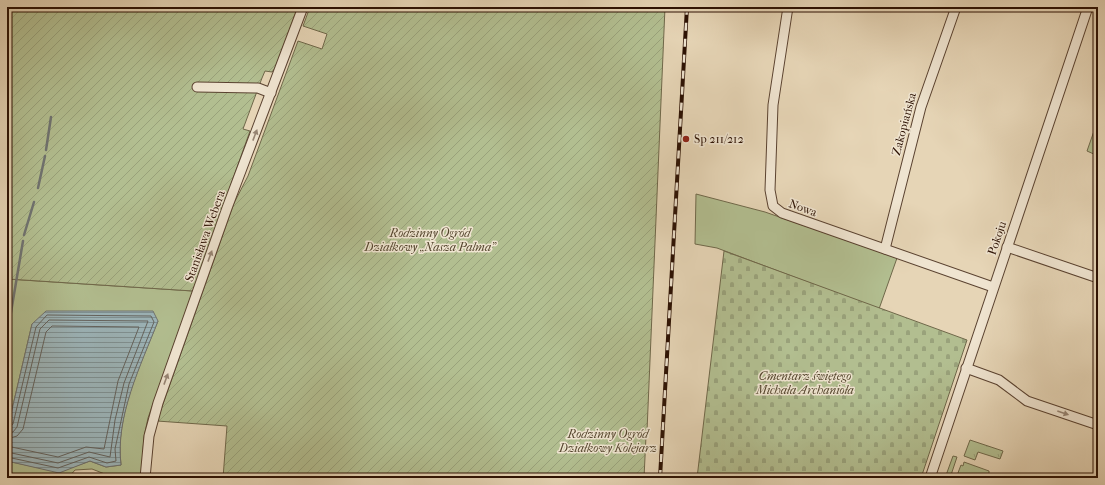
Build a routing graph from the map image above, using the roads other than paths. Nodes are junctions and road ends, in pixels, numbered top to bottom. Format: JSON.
{"nodes":[{"id":1,"x":303,"y":7,"type":"edge"},
{"id":2,"x":788,"y":7,"type":"edge"},
{"id":3,"x":956,"y":7,"type":"edge"},
{"id":4,"x":1088,"y":7,"type":"edge"},
{"id":5,"x":197,"y":87,"type":"dead end"},
{"id":6,"x":272,"y":93,"type":"junction"},
{"id":7,"x":1007,"y":247,"type":"junction"},
{"id":8,"x":885,"y":249,"type":"junction"},
{"id":9,"x":1098,"y":278,"type":"edge"},
{"id":10,"x":993,"y":288,"type":"junction"},
{"id":11,"x":966,"y":368,"type":"junction"},
{"id":12,"x":1098,"y":425,"type":"edge"},
{"id":13,"x":144,"y":478,"type":"edge"},
{"id":14,"x":930,"y":478,"type":"edge"}],
"edges":[{"from":1,"to":6,"type":"street","name":"Stanisława Webera"},
{"from":2,"to":8,"type":"street","name":"Nowa"},
{"from":3,"to":8,"type":"street","name":"Zakopiańska"},
{"from":4,"to":7,"type":"street","name":"Pokoju"},
{"from":5,"to":6,"type":"street"},
{"from":13,"to":6,"type":"street","name":"Stanisława Webera","one_way":true},
{"from":7,"to":9,"type":"street"},
{"from":7,"to":10,"type":"street","name":"Pokoju"},
{"from":8,"to":10,"type":"street","name":"Nowa"},
{"from":10,"to":11,"type":"street","name":"Pokoju"},
{"from":11,"to":12,"type":"street","one_way":true},
{"from":11,"to":14,"type":"street","name":"Pokoju"}]}
